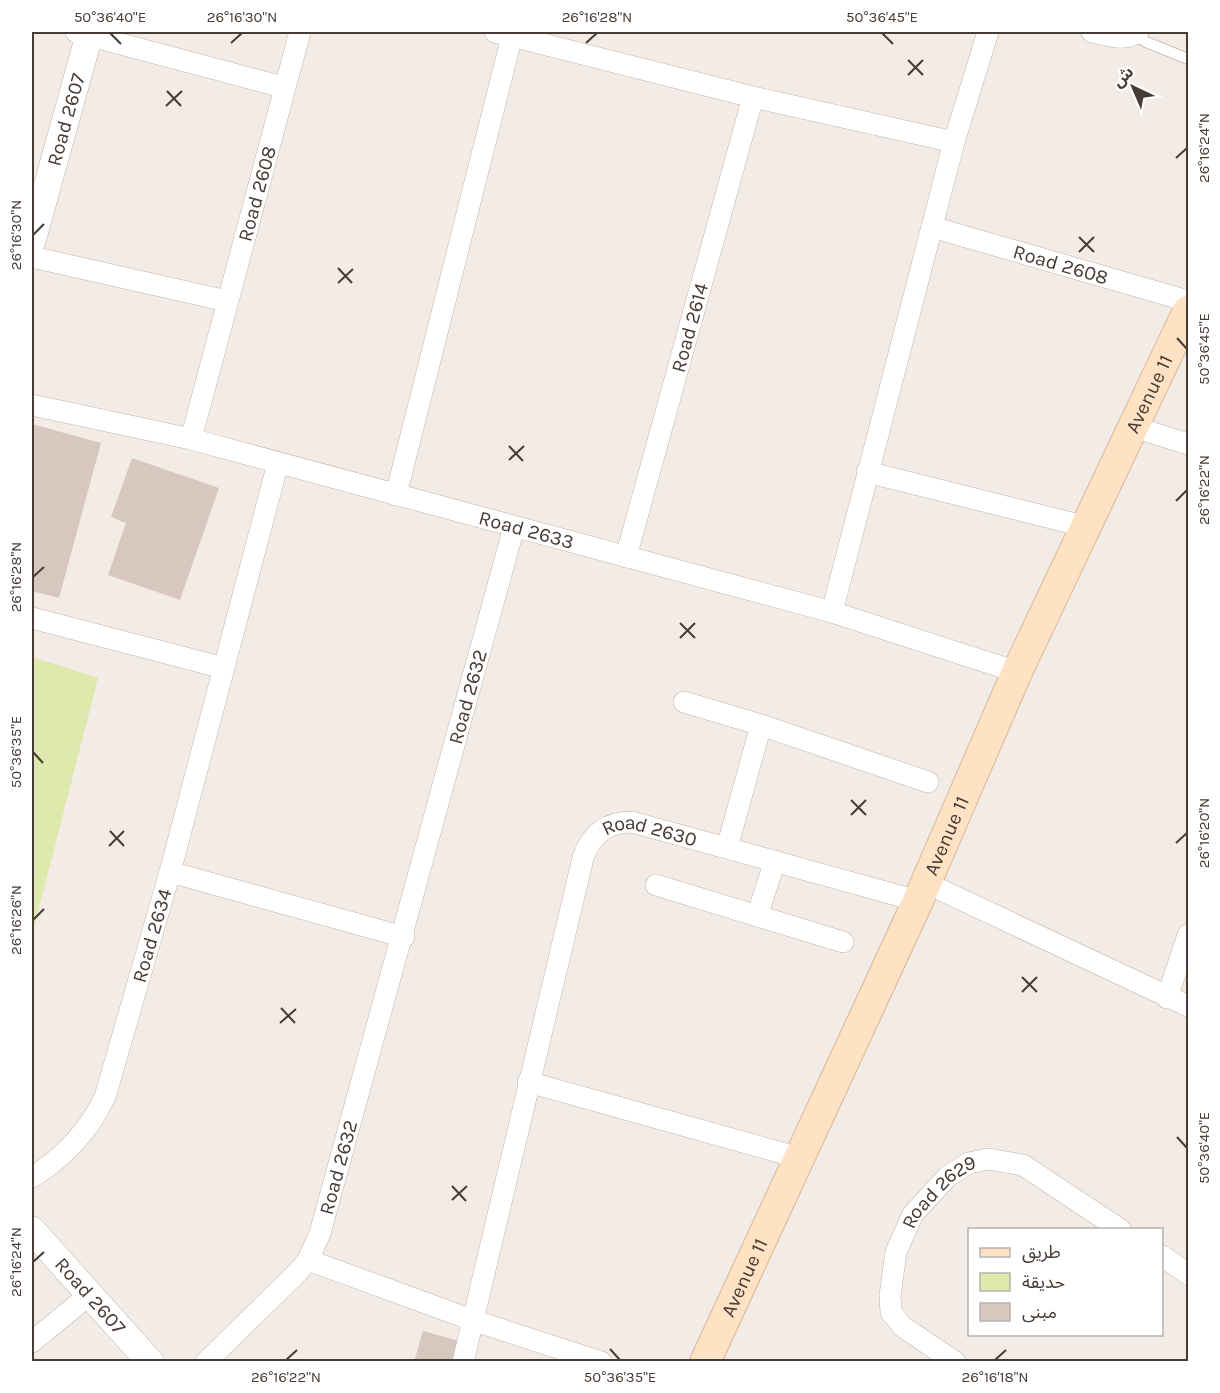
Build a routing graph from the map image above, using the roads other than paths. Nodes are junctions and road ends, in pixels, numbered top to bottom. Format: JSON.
{"nodes":[{"id":1,"x":300,"y":32,"type":"edge"},
{"id":2,"x":988,"y":32,"type":"edge"},
{"id":3,"x":1092,"y":32,"type":"edge"},
{"id":4,"x":85,"y":33,"type":"edge"},
{"id":5,"x":1137,"y":33,"type":"edge"},
{"id":6,"x":512,"y":34,"type":"edge"},
{"id":7,"x":1188,"y":58,"type":"edge"},
{"id":8,"x":284,"y":87,"type":"junction"},
{"id":9,"x":753,"y":97,"type":"junction"},
{"id":10,"x":954,"y":142,"type":"junction"},
{"id":11,"x":932,"y":227,"type":"junction"},
{"id":12,"x":32,"y":241,"type":"edge"},
{"id":13,"x":32,"y":257,"type":"edge"},
{"id":14,"x":227,"y":301,"type":"junction"},
{"id":15,"x":1188,"y":301,"type":"edge"},
{"id":16,"x":1188,"y":311,"type":"edge"},
{"id":17,"x":32,"y":405,"type":"edge"},
{"id":18,"x":1134,"y":427,"type":"junction"},
{"id":19,"x":191,"y":439,"type":"junction"},
{"id":20,"x":1188,"y":444,"type":"edge"},
{"id":21,"x":278,"y":463,"type":"junction"},
{"id":22,"x":867,"y":472,"type":"junction"},
{"id":23,"x":396,"y":495,"type":"junction"},
{"id":24,"x":514,"y":527,"type":"junction"},
{"id":25,"x":1088,"y":527,"type":"junction"},
{"id":26,"x":626,"y":557,"type":"junction"},
{"id":27,"x":832,"y":612,"type":"junction"},
{"id":28,"x":32,"y":618,"type":"edge"},
{"id":29,"x":224,"y":668,"type":"junction"},
{"id":30,"x":1017,"y":672,"type":"junction"},
{"id":31,"x":684,"y":702,"type":"dead end"},
{"id":32,"x":761,"y":725,"type":"junction"},
{"id":33,"x":928,"y":782,"type":"dead end"},
{"id":34,"x":727,"y":848,"type":"junction"},
{"id":35,"x":775,"y":861,"type":"junction"},
{"id":36,"x":170,"y":872,"type":"junction"},
{"id":37,"x":656,"y":885,"type":"dead end"},
{"id":38,"x":922,"y":892,"type":"junction"},
{"id":39,"x":757,"y":916,"type":"junction"},
{"id":40,"x":1188,"y":935,"type":"edge"},
{"id":41,"x":404,"y":937,"type":"junction"},
{"id":42,"x":843,"y":942,"type":"dead end"},
{"id":43,"x":1167,"y":998,"type":"junction"},
{"id":44,"x":1188,"y":1006,"type":"edge"},
{"id":45,"x":528,"y":1082,"type":"junction"},
{"id":46,"x":800,"y":1158,"type":"junction"},
{"id":47,"x":32,"y":1177,"type":"edge"},
{"id":48,"x":1118,"y":1228,"type":"edge"},
{"id":49,"x":32,"y":1230,"type":"edge"},
{"id":50,"x":1163,"y":1257,"type":"edge"},
{"id":51,"x":308,"y":1260,"type":"junction"},
{"id":52,"x":1188,"y":1274,"type":"edge"},
{"id":53,"x":89,"y":1295,"type":"junction"},
{"id":54,"x":472,"y":1320,"type":"junction"},
{"id":55,"x":32,"y":1342,"type":"edge"},
{"id":56,"x":210,"y":1360,"type":"edge"},
{"id":57,"x":150,"y":1362,"type":"edge"},
{"id":58,"x":463,"y":1362,"type":"edge"},
{"id":59,"x":601,"y":1362,"type":"edge"},
{"id":60,"x":705,"y":1362,"type":"edge"},
{"id":61,"x":955,"y":1362,"type":"edge"}],
"edges":[{"from":1,"to":8,"type":"street","name":"Road 2608"},
{"from":2,"to":10,"type":"street"},
{"from":3,"to":5,"type":"street"},
{"from":4,"to":8,"type":"street"},
{"from":4,"to":12,"type":"street","name":"Road 2607"},
{"from":5,"to":7,"type":"lane"},
{"from":6,"to":9,"type":"street"},
{"from":6,"to":23,"type":"street"},
{"from":8,"to":14,"type":"street","name":"Road 2608"},
{"from":9,"to":10,"type":"street"},
{"from":9,"to":26,"type":"street","name":"Road 2614"},
{"from":10,"to":11,"type":"street"},
{"from":11,"to":15,"type":"street","name":"Road 2608"},
{"from":11,"to":22,"type":"street"},
{"from":13,"to":14,"type":"street"},
{"from":14,"to":19,"type":"street","name":"Road 2608"},
{"from":16,"to":18,"type":"main road","name":"Avenue 11"},
{"from":17,"to":19,"type":"street","name":"Road 2633"},
{"from":18,"to":20,"type":"street"},
{"from":18,"to":25,"type":"main road","name":"Avenue 11"},
{"from":19,"to":21,"type":"street","name":"Road 2633"},
{"from":21,"to":23,"type":"street","name":"Road 2633"},
{"from":21,"to":29,"type":"street","name":"Road 2634"},
{"from":22,"to":25,"type":"street"},
{"from":22,"to":27,"type":"street"},
{"from":23,"to":24,"type":"street","name":"Road 2633"},
{"from":24,"to":26,"type":"street","name":"Road 2633"},
{"from":24,"to":41,"type":"street","name":"Road 2632"},
{"from":25,"to":30,"type":"main road","name":"Avenue 11"},
{"from":26,"to":27,"type":"street","name":"Road 2633"},
{"from":27,"to":30,"type":"street","name":"Road 2633"},
{"from":28,"to":29,"type":"street"},
{"from":29,"to":36,"type":"street","name":"Road 2634"},
{"from":30,"to":38,"type":"main road","name":"Avenue 11"},
{"from":31,"to":32,"type":"street"},
{"from":32,"to":33,"type":"street"},
{"from":32,"to":34,"type":"street"},
{"from":34,"to":35,"type":"street","name":"Road 2630"},
{"from":34,"to":45,"type":"street","name":"Road 2630"},
{"from":35,"to":38,"type":"street","name":"Road 2630"},
{"from":35,"to":39,"type":"street"},
{"from":36,"to":41,"type":"street"},
{"from":36,"to":47,"type":"street","name":"Road 2634"},
{"from":37,"to":39,"type":"street"},
{"from":38,"to":43,"type":"street","name":"Road 2630"},
{"from":38,"to":46,"type":"main road","name":"Avenue 11"},
{"from":39,"to":42,"type":"street"},
{"from":40,"to":43,"type":"street"},
{"from":41,"to":51,"type":"street","name":"Road 2632"},
{"from":43,"to":44,"type":"street","name":"Road 2630"},
{"from":45,"to":46,"type":"street"},
{"from":45,"to":54,"type":"street","name":"Road 2630"},
{"from":46,"to":60,"type":"main road","name":"Avenue 11"},
{"from":48,"to":61,"type":"street","name":"Road 2629"},
{"from":49,"to":53,"type":"street","name":"Road 2607"},
{"from":50,"to":52,"type":"street"},
{"from":51,"to":54,"type":"street"},
{"from":51,"to":56,"type":"street","name":"Road 2632"},
{"from":53,"to":55,"type":"street"},
{"from":53,"to":57,"type":"street","name":"Road 2607"},
{"from":54,"to":58,"type":"street","name":"Road 2630"},
{"from":54,"to":59,"type":"street"}]}
